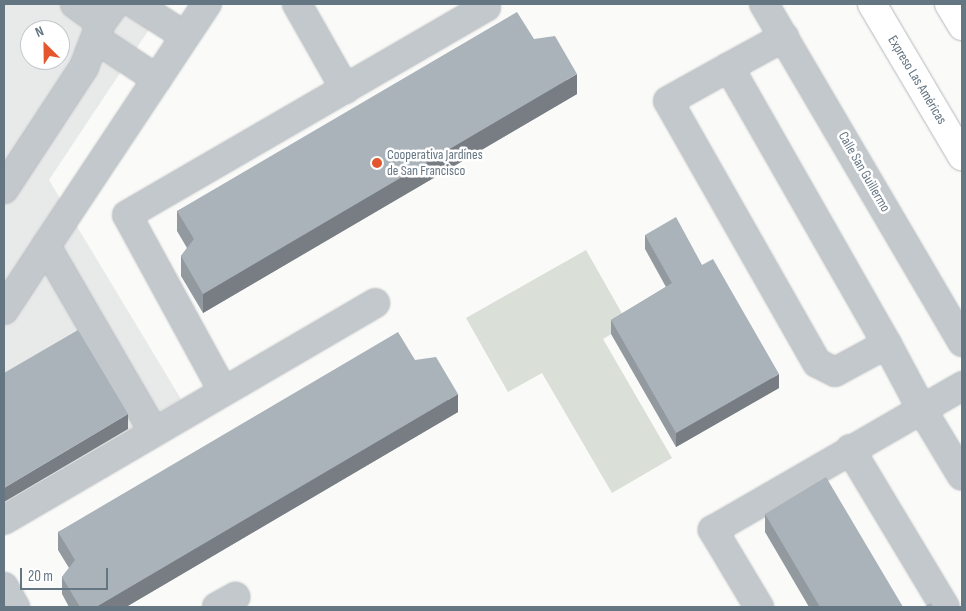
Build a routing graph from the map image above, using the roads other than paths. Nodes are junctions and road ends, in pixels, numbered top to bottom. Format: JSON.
{"nodes":[{"id":1,"x":75,"y":4,"type":"edge"},
{"id":2,"x":135,"y":4,"type":"edge"},
{"id":3,"x":206,"y":4,"type":"edge"},
{"id":4,"x":297,"y":4,"type":"edge"},
{"id":5,"x":485,"y":4,"type":"edge"},
{"id":6,"x":764,"y":4,"type":"edge"},
{"id":7,"x":872,"y":4,"type":"edge"},
{"id":8,"x":949,"y":4,"type":"edge"},
{"id":9,"x":104,"y":22,"type":"edge"},
{"id":10,"x":962,"y":26,"type":"edge"},
{"id":11,"x":185,"y":36,"type":"junction"},
{"id":12,"x":784,"y":37,"type":"junction"},
{"id":13,"x":729,"y":67,"type":"junction"},
{"id":14,"x":157,"y":79,"type":"junction"},
{"id":15,"x":344,"y":89,"type":"junction"},
{"id":16,"x":962,"y":156,"type":"edge"},
{"id":17,"x":4,"y":189,"type":"edge"},
{"id":18,"x":46,"y":246,"type":"junction"},
{"id":19,"x":375,"y":303,"type":"dead end"},
{"id":20,"x":4,"y":310,"type":"edge"},
{"id":21,"x":962,"y":342,"type":"edge"},
{"id":22,"x":887,"y":344,"type":"junction"},
{"id":23,"x":962,"y":386,"type":"edge"},
{"id":24,"x":223,"y":391,"type":"junction"},
{"id":25,"x":921,"y":408,"type":"junction"},
{"id":26,"x":154,"y":432,"type":"junction"},
{"id":27,"x":850,"y":449,"type":"junction"},
{"id":28,"x":962,"y":476,"type":"edge"},
{"id":29,"x":4,"y":520,"type":"edge"},
{"id":30,"x":4,"y":587,"type":"edge"},
{"id":31,"x":937,"y":602,"type":"edge"},
{"id":32,"x":15,"y":607,"type":"edge"},
{"id":33,"x":759,"y":607,"type":"edge"}],
"edges":[{"from":1,"to":9,"type":"street"},
{"from":2,"to":11,"type":"street"},
{"from":3,"to":11,"type":"street"},
{"from":4,"to":15,"type":"street"},
{"from":5,"to":15,"type":"street"},
{"from":6,"to":12,"type":"street","name":"Calle San Guillermo"},
{"from":7,"to":16,"type":"highway","name":"Expreso Las Américas"},
{"from":8,"to":10,"type":"highway"},
{"from":9,"to":14,"type":"street"},
{"from":9,"to":17,"type":"street"},
{"from":11,"to":14,"type":"street"},
{"from":12,"to":13,"type":"street"},
{"from":12,"to":21,"type":"street","name":"Calle San Guillermo"},
{"from":13,"to":22,"type":"street"},
{"from":13,"to":22,"type":"street"},
{"from":14,"to":18,"type":"street"},
{"from":15,"to":24,"type":"street"},
{"from":18,"to":20,"type":"street"},
{"from":18,"to":26,"type":"street"},
{"from":19,"to":24,"type":"street"},
{"from":22,"to":25,"type":"street"},
{"from":23,"to":25,"type":"street"},
{"from":24,"to":26,"type":"street"},
{"from":25,"to":27,"type":"street"},
{"from":25,"to":28,"type":"street"},
{"from":26,"to":29,"type":"street"},
{"from":27,"to":31,"type":"street"},
{"from":27,"to":33,"type":"street"},
{"from":30,"to":32,"type":"street"}]}
